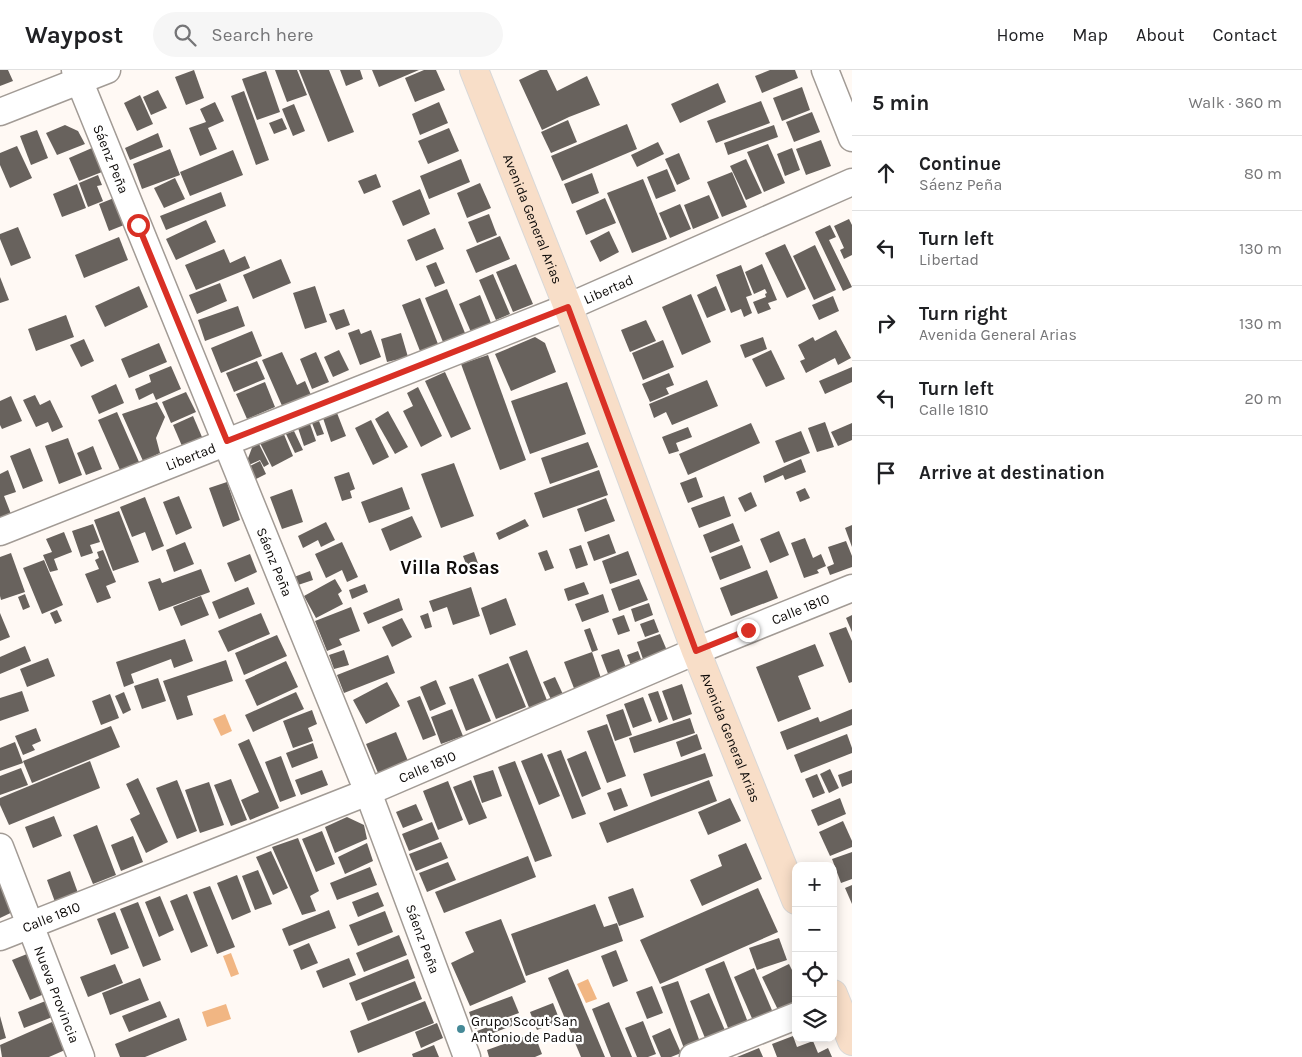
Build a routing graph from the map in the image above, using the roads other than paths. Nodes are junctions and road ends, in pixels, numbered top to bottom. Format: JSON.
{"nodes":[{"id":1,"x":107,"y":70,"type":"edge"},
{"id":2,"x":474,"y":70,"type":"edge"},
{"id":3,"x":825,"y":70,"type":"edge"},
{"id":4,"x":77,"y":75,"type":"edge"},
{"id":5,"x":0,"y":112,"type":"edge"},
{"id":6,"x":852,"y":138,"type":"edge"},
{"id":7,"x":852,"y":182,"type":"edge"},
{"id":8,"x":568,"y":307,"type":"junction"},
{"id":9,"x":227,"y":441,"type":"junction"},
{"id":10,"x":0,"y":532,"type":"edge"},
{"id":11,"x":852,"y":588,"type":"edge"},
{"id":12,"x":696,"y":651,"type":"junction"},
{"id":13,"x":368,"y":792,"type":"junction"},
{"id":14,"x":0,"y":847,"type":"edge"},
{"id":15,"x":792,"y":890,"type":"edge"},
{"id":16,"x":30,"y":925,"type":"junction"},
{"id":17,"x":0,"y":937,"type":"edge"},
{"id":18,"x":839,"y":997,"type":"edge"},
{"id":19,"x":792,"y":1018,"type":"edge"},
{"id":20,"x":852,"y":1041,"type":"edge"},
{"id":21,"x":81,"y":1057,"type":"edge"},
{"id":22,"x":467,"y":1057,"type":"edge"},
{"id":23,"x":693,"y":1057,"type":"edge"}],
"edges":[{"from":1,"to":4,"type":"street"},
{"from":2,"to":8,"type":"main road","name":"Avenida General Arias"},
{"from":3,"to":6,"type":"street"},
{"from":4,"to":5,"type":"street"},
{"from":4,"to":9,"type":"street","name":"Sáenz Peña"},
{"from":7,"to":8,"type":"street","name":"Libertad"},
{"from":8,"to":9,"type":"street","name":"Libertad"},
{"from":8,"to":12,"type":"main road","name":"Avenida General Arias"},
{"from":9,"to":10,"type":"street","name":"Libertad"},
{"from":9,"to":13,"type":"street","name":"Sáenz Peña"},
{"from":11,"to":12,"type":"street","name":"Calle 1810"},
{"from":12,"to":13,"type":"street","name":"Calle 1810"},
{"from":12,"to":15,"type":"main road","name":"Avenida General Arias"},
{"from":13,"to":16,"type":"street","name":"Calle 1810"},
{"from":13,"to":22,"type":"street","name":"Sáenz Peña"},
{"from":14,"to":16,"type":"street","name":"Nueva Provincia"},
{"from":16,"to":17,"type":"street","name":"Calle 1810"},
{"from":16,"to":21,"type":"street","name":"Nueva Provincia"},
{"from":18,"to":20,"type":"main road"},
{"from":19,"to":23,"type":"street"}]}
